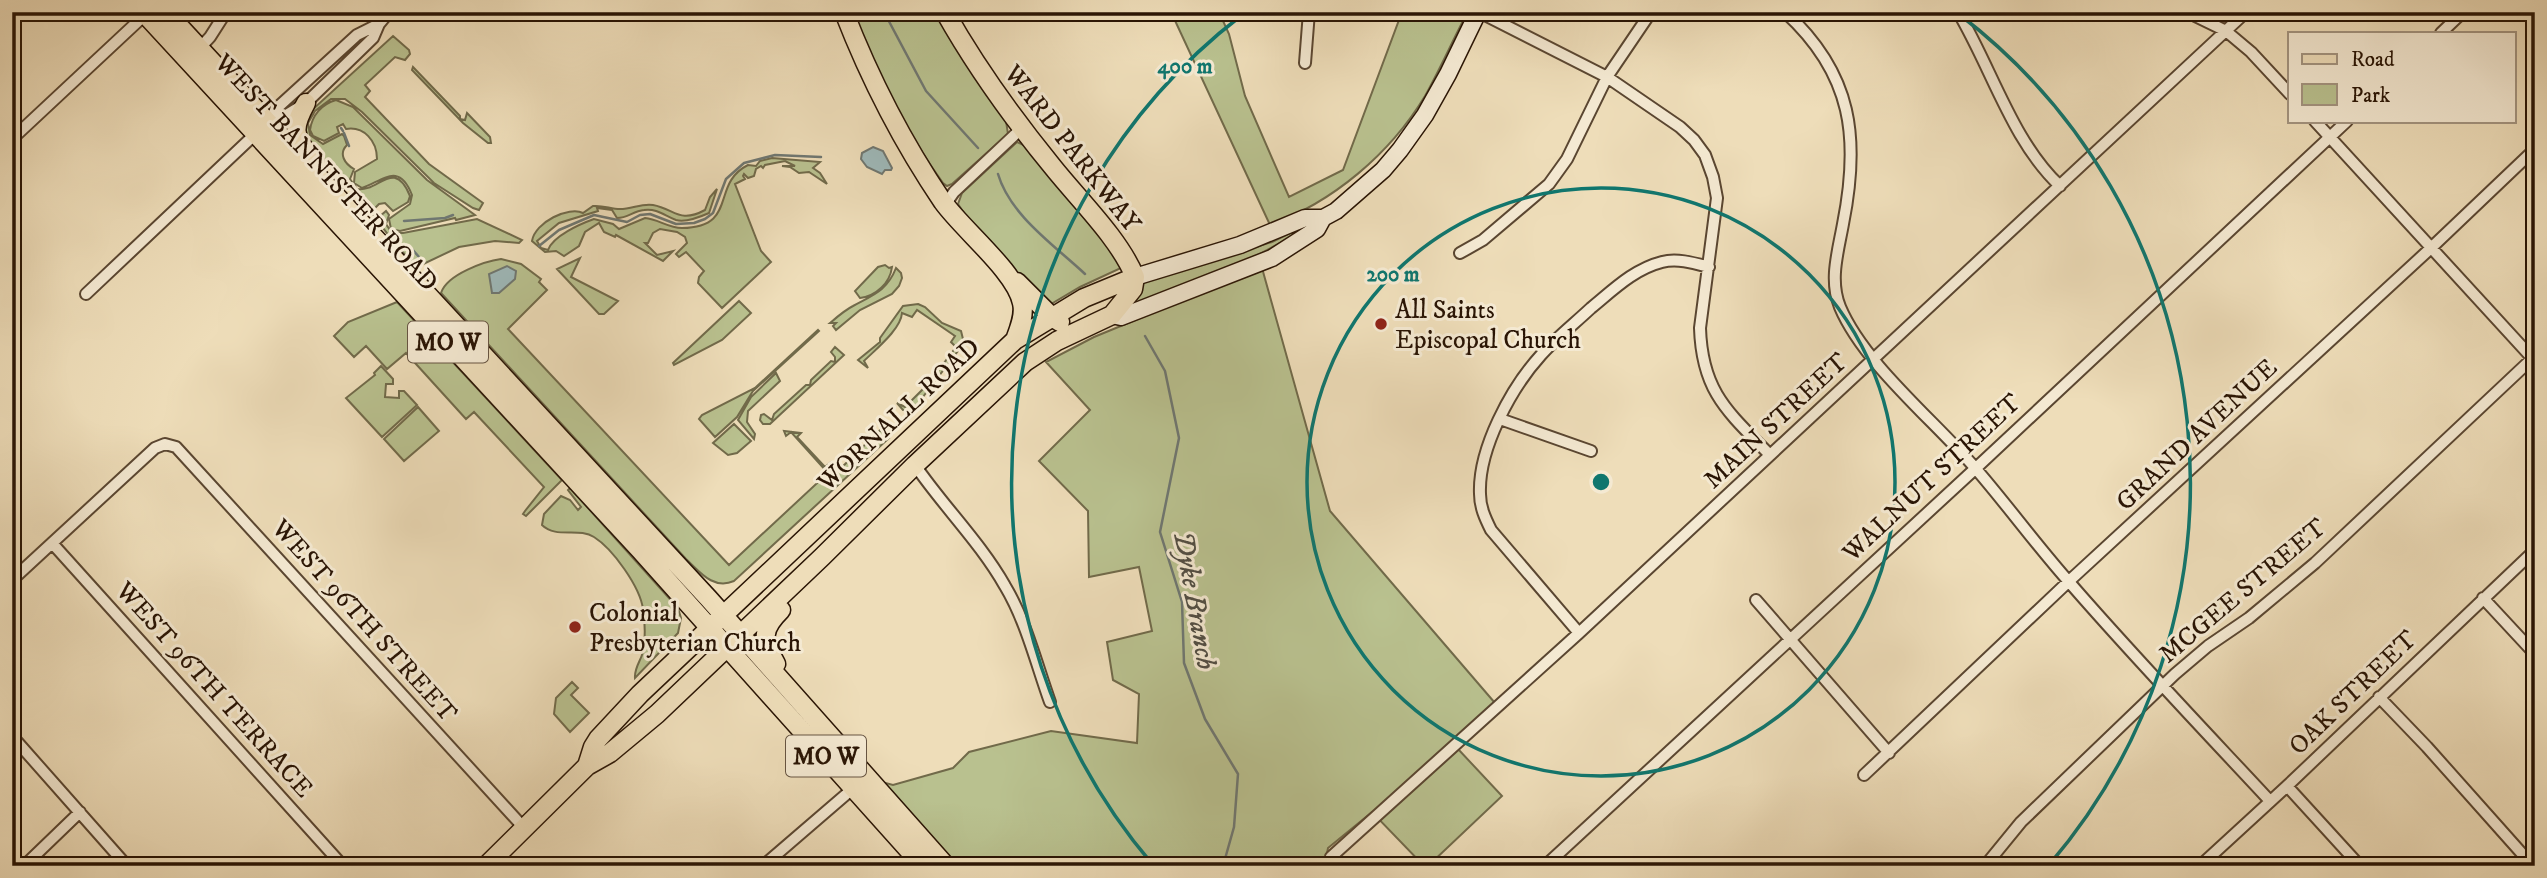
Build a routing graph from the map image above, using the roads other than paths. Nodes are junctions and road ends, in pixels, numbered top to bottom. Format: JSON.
{"nodes":[{"id":1,"x":166,"y":12,"type":"edge"},
{"id":2,"x":226,"y":12,"type":"edge"},
{"id":3,"x":389,"y":12,"type":"edge"},
{"id":4,"x":844,"y":12,"type":"edge"},
{"id":5,"x":945,"y":12,"type":"edge"},
{"id":6,"x":1309,"y":12,"type":"edge"},
{"id":7,"x":1478,"y":12,"type":"edge"},
{"id":8,"x":1651,"y":12,"type":"edge"},
{"id":9,"x":1786,"y":12,"type":"edge"},
{"id":10,"x":1958,"y":12,"type":"edge"},
{"id":11,"x":2187,"y":12,"type":"edge"},
{"id":12,"x":2246,"y":12,"type":"edge"},
{"id":13,"x":2463,"y":12,"type":"edge"},
{"id":14,"x":146,"y":13,"type":"edge"},
{"id":15,"x":379,"y":24,"type":"junction"},
{"id":16,"x":2226,"y":31,"type":"junction"},
{"id":17,"x":2442,"y":32,"type":"edge"},
{"id":18,"x":194,"y":54,"type":"junction"},
{"id":19,"x":1305,"y":63,"type":"dead end"},
{"id":20,"x":1607,"y":77,"type":"junction"},
{"id":21,"x":2288,"y":92,"type":"edge"},
{"id":22,"x":306,"y":103,"type":"junction"},
{"id":23,"x":2316,"y":122,"type":"edge"},
{"id":24,"x":2346,"y":122,"type":"edge"},
{"id":25,"x":262,"y":128,"type":"junction"},
{"id":26,"x":1021,"y":129,"type":"junction"},
{"id":27,"x":2330,"y":137,"type":"junction"},
{"id":28,"x":12,"y":139,"type":"edge"},
{"id":29,"x":2535,"y":149,"type":"edge"},
{"id":30,"x":2060,"y":186,"type":"junction"},
{"id":31,"x":945,"y":205,"type":"junction"},
{"id":32,"x":1323,"y":218,"type":"junction"},
{"id":33,"x":364,"y":226,"type":"junction"},
{"id":34,"x":2431,"y":248,"type":"junction"},
{"id":35,"x":1460,"y":253,"type":"dead end"},
{"id":36,"x":1709,"y":267,"type":"junction"},
{"id":37,"x":1135,"y":278,"type":"junction"},
{"id":38,"x":1010,"y":279,"type":"junction"},
{"id":39,"x":86,"y":294,"type":"dead end"},
{"id":40,"x":1112,"y":315,"type":"junction"},
{"id":41,"x":1052,"y":317,"type":"junction"},
{"id":42,"x":1079,"y":329,"type":"junction"},
{"id":43,"x":1015,"y":340,"type":"junction"},
{"id":44,"x":1873,"y":359,"type":"junction"},
{"id":45,"x":2534,"y":359,"type":"edge"},
{"id":46,"x":1500,"y":419,"type":"junction"},
{"id":47,"x":1591,"y":451,"type":"dead end"},
{"id":48,"x":1770,"y":455,"type":"junction"},
{"id":49,"x":915,"y":465,"type":"junction"},
{"id":50,"x":1976,"y":468,"type":"junction"},
{"id":51,"x":52,"y":543,"type":"junction"},
{"id":52,"x":2535,"y":550,"type":"edge"},
{"id":53,"x":822,"y":557,"type":"junction"},
{"id":54,"x":12,"y":580,"type":"edge"},
{"id":55,"x":2068,"y":582,"type":"junction"},
{"id":56,"x":2483,"y":598,"type":"junction"},
{"id":57,"x":1756,"y":600,"type":"dead end"},
{"id":58,"x":716,"y":621,"type":"junction"},
{"id":59,"x":1579,"y":633,"type":"junction"},
{"id":60,"x":1790,"y":638,"type":"junction"},
{"id":61,"x":734,"y":641,"type":"junction"},
{"id":62,"x":2535,"y":654,"type":"edge"},
{"id":63,"x":704,"y":670,"type":"junction"},
{"id":64,"x":752,"y":673,"type":"junction"},
{"id":65,"x":2163,"y":686,"type":"junction"},
{"id":66,"x":794,"y":694,"type":"junction"},
{"id":67,"x":2379,"y":697,"type":"junction"},
{"id":68,"x":1050,"y":702,"type":"dead end"},
{"id":69,"x":12,"y":736,"type":"edge"},
{"id":70,"x":1889,"y":753,"type":"junction"},
{"id":71,"x":587,"y":765,"type":"junction"},
{"id":72,"x":1864,"y":775,"type":"dead end"},
{"id":73,"x":860,"y":782,"type":"junction"},
{"id":74,"x":2287,"y":786,"type":"junction"},
{"id":75,"x":2270,"y":801,"type":"junction"},
{"id":76,"x":80,"y":812,"type":"junction"},
{"id":77,"x":525,"y":829,"type":"junction"},
{"id":78,"x":1334,"y":861,"type":"edge"},
{"id":79,"x":23,"y":866,"type":"edge"},
{"id":80,"x":127,"y":866,"type":"edge"},
{"id":81,"x":343,"y":866,"type":"edge"},
{"id":82,"x":486,"y":866,"type":"edge"},
{"id":83,"x":763,"y":866,"type":"edge"},
{"id":84,"x":923,"y":866,"type":"edge"},
{"id":85,"x":946,"y":866,"type":"edge"},
{"id":86,"x":1545,"y":866,"type":"edge"},
{"id":87,"x":1985,"y":866,"type":"edge"},
{"id":88,"x":2200,"y":866,"type":"edge"},
{"id":89,"x":2360,"y":866,"type":"edge"},
{"id":90,"x":2533,"y":866,"type":"edge"}],
"edges":[{"from":1,"to":18,"type":"main road","name":"WEST BANNISTER ROAD","number":"MO W"},
{"from":2,"to":18,"type":"street"},
{"from":3,"to":15,"type":"street"},
{"from":4,"to":31,"type":"main road"},
{"from":5,"to":26,"type":"main road","name":"WARD PARKWAY"},
{"from":6,"to":19,"type":"street"},
{"from":7,"to":20,"type":"street"},
{"from":7,"to":32,"type":"main road","name":"WORNALL ROAD"},
{"from":8,"to":20,"type":"street"},
{"from":9,"to":44,"type":"street"},
{"from":10,"to":30,"type":"street"},
{"from":11,"to":16,"type":"street"},
{"from":12,"to":16,"type":"street","name":"MAIN STREET"},
{"from":13,"to":17,"type":"street"},
{"from":14,"to":18,"type":"main road","name":"WEST BANNISTER ROAD","number":"MO W"},
{"from":14,"to":28,"type":"street"},
{"from":15,"to":22,"type":"street"},
{"from":15,"to":25,"type":"street"},
{"from":16,"to":21,"type":"street"},
{"from":16,"to":30,"type":"street","name":"MAIN STREET"},
{"from":18,"to":25,"type":"main road","name":"WEST BANNISTER ROAD","number":"MO W"},
{"from":20,"to":35,"type":"street"},
{"from":20,"to":36,"type":"street"},
{"from":22,"to":25,"type":"street"},
{"from":22,"to":33,"type":"main road"},
{"from":23,"to":27,"type":"street"},
{"from":24,"to":27,"type":"street","name":"WALNUT STREET"},
{"from":25,"to":33,"type":"main road","name":"WEST BANNISTER ROAD","number":"MO W"},
{"from":25,"to":39,"type":"street"},
{"from":25,"to":58,"type":"main road","name":"WEST BANNISTER ROAD","number":"MO W"},
{"from":26,"to":31,"type":"street"},
{"from":26,"to":37,"type":"main road","name":"WARD PARKWAY"},
{"from":27,"to":34,"type":"street"},
{"from":27,"to":50,"type":"street","name":"WALNUT STREET"},
{"from":29,"to":34,"type":"street","name":"GRAND AVENUE"},
{"from":30,"to":44,"type":"street","name":"MAIN STREET"},
{"from":31,"to":38,"type":"main road"},
{"from":32,"to":37,"type":"main road","name":"WORNALL ROAD"},
{"from":32,"to":40,"type":"main road","name":"WORNALL ROAD"},
{"from":33,"to":58,"type":"main road","name":"WEST BANNISTER ROAD","number":"MO W"},
{"from":34,"to":45,"type":"street"},
{"from":34,"to":55,"type":"street","name":"GRAND AVENUE"},
{"from":36,"to":46,"type":"street"},
{"from":36,"to":48,"type":"street"},
{"from":37,"to":40,"type":"main road"},
{"from":37,"to":41,"type":"main road","name":"WORNALL ROAD"},
{"from":38,"to":41,"type":"main road"},
{"from":38,"to":43,"type":"main road"},
{"from":40,"to":42,"type":"main road","name":"WORNALL ROAD"},
{"from":41,"to":42,"type":"main road"},
{"from":41,"to":43,"type":"main road","name":"WORNALL ROAD"},
{"from":42,"to":49,"type":"main road","name":"WORNALL ROAD"},
{"from":43,"to":58,"type":"main road","name":"WORNALL ROAD"},
{"from":44,"to":48,"type":"street","name":"MAIN STREET"},
{"from":44,"to":50,"type":"street"},
{"from":45,"to":65,"type":"street","name":"MCGEE STREET"},
{"from":46,"to":47,"type":"street"},
{"from":46,"to":59,"type":"street"},
{"from":48,"to":59,"type":"street","name":"MAIN STREET"},
{"from":49,"to":53,"type":"main road","name":"WORNALL ROAD"},
{"from":49,"to":68,"type":"street"},
{"from":50,"to":55,"type":"street"},
{"from":50,"to":60,"type":"street","name":"WALNUT STREET"},
{"from":51,"to":54,"type":"street"},
{"from":51,"to":77,"type":"street","name":"WEST 96TH STREET"},
{"from":51,"to":81,"type":"street","name":"WEST 96TH TERRACE"},
{"from":52,"to":56,"type":"street","name":"OAK STREET"},
{"from":53,"to":61,"type":"main road","name":"WORNALL ROAD"},
{"from":53,"to":66,"type":"main road"},
{"from":55,"to":65,"type":"street"},
{"from":55,"to":70,"type":"street","name":"GRAND AVENUE"},
{"from":56,"to":62,"type":"street"},
{"from":56,"to":67,"type":"street","name":"OAK STREET"},
{"from":57,"to":60,"type":"street"},
{"from":58,"to":61,"type":"main road","name":"WEST BANNISTER ROAD","number":"MO W"},
{"from":58,"to":71,"type":"main road","name":"WORNALL ROAD"},
{"from":59,"to":78,"type":"street","name":"MAIN STREET"},
{"from":60,"to":70,"type":"street"},
{"from":60,"to":86,"type":"street","name":"WALNUT STREET"},
{"from":61,"to":63,"type":"main road","name":"WORNALL ROAD"},
{"from":61,"to":64,"type":"main road","name":"WEST BANNISTER ROAD","number":"MO W"},
{"from":61,"to":66,"type":"main road","name":"WEST BANNISTER ROAD","number":"MO W"},
{"from":63,"to":64,"type":"main road"},
{"from":63,"to":71,"type":"main road","name":"WORNALL ROAD"},
{"from":64,"to":73,"type":"main road","name":"WEST BANNISTER ROAD","number":"MO W"},
{"from":65,"to":75,"type":"street"},
{"from":65,"to":87,"type":"street","name":"MCGEE STREET"},
{"from":66,"to":73,"type":"main road","name":"WEST BANNISTER ROAD","number":"MO W"},
{"from":67,"to":74,"type":"street","name":"OAK STREET"},
{"from":67,"to":90,"type":"street"},
{"from":69,"to":76,"type":"street"},
{"from":70,"to":72,"type":"street","name":"GRAND AVENUE"},
{"from":71,"to":77,"type":"main road","name":"WORNALL ROAD"},
{"from":73,"to":83,"type":"street"},
{"from":73,"to":84,"type":"main road","name":"WEST BANNISTER ROAD","number":"MO W"},
{"from":73,"to":85,"type":"main road","name":"WEST BANNISTER ROAD","number":"MO W"},
{"from":74,"to":75,"type":"street","name":"OAK STREET"},
{"from":74,"to":89,"type":"street"},
{"from":75,"to":88,"type":"street","name":"OAK STREET"},
{"from":76,"to":79,"type":"street"},
{"from":76,"to":80,"type":"street"},
{"from":77,"to":82,"type":"main road","name":"WORNALL ROAD"}]}
